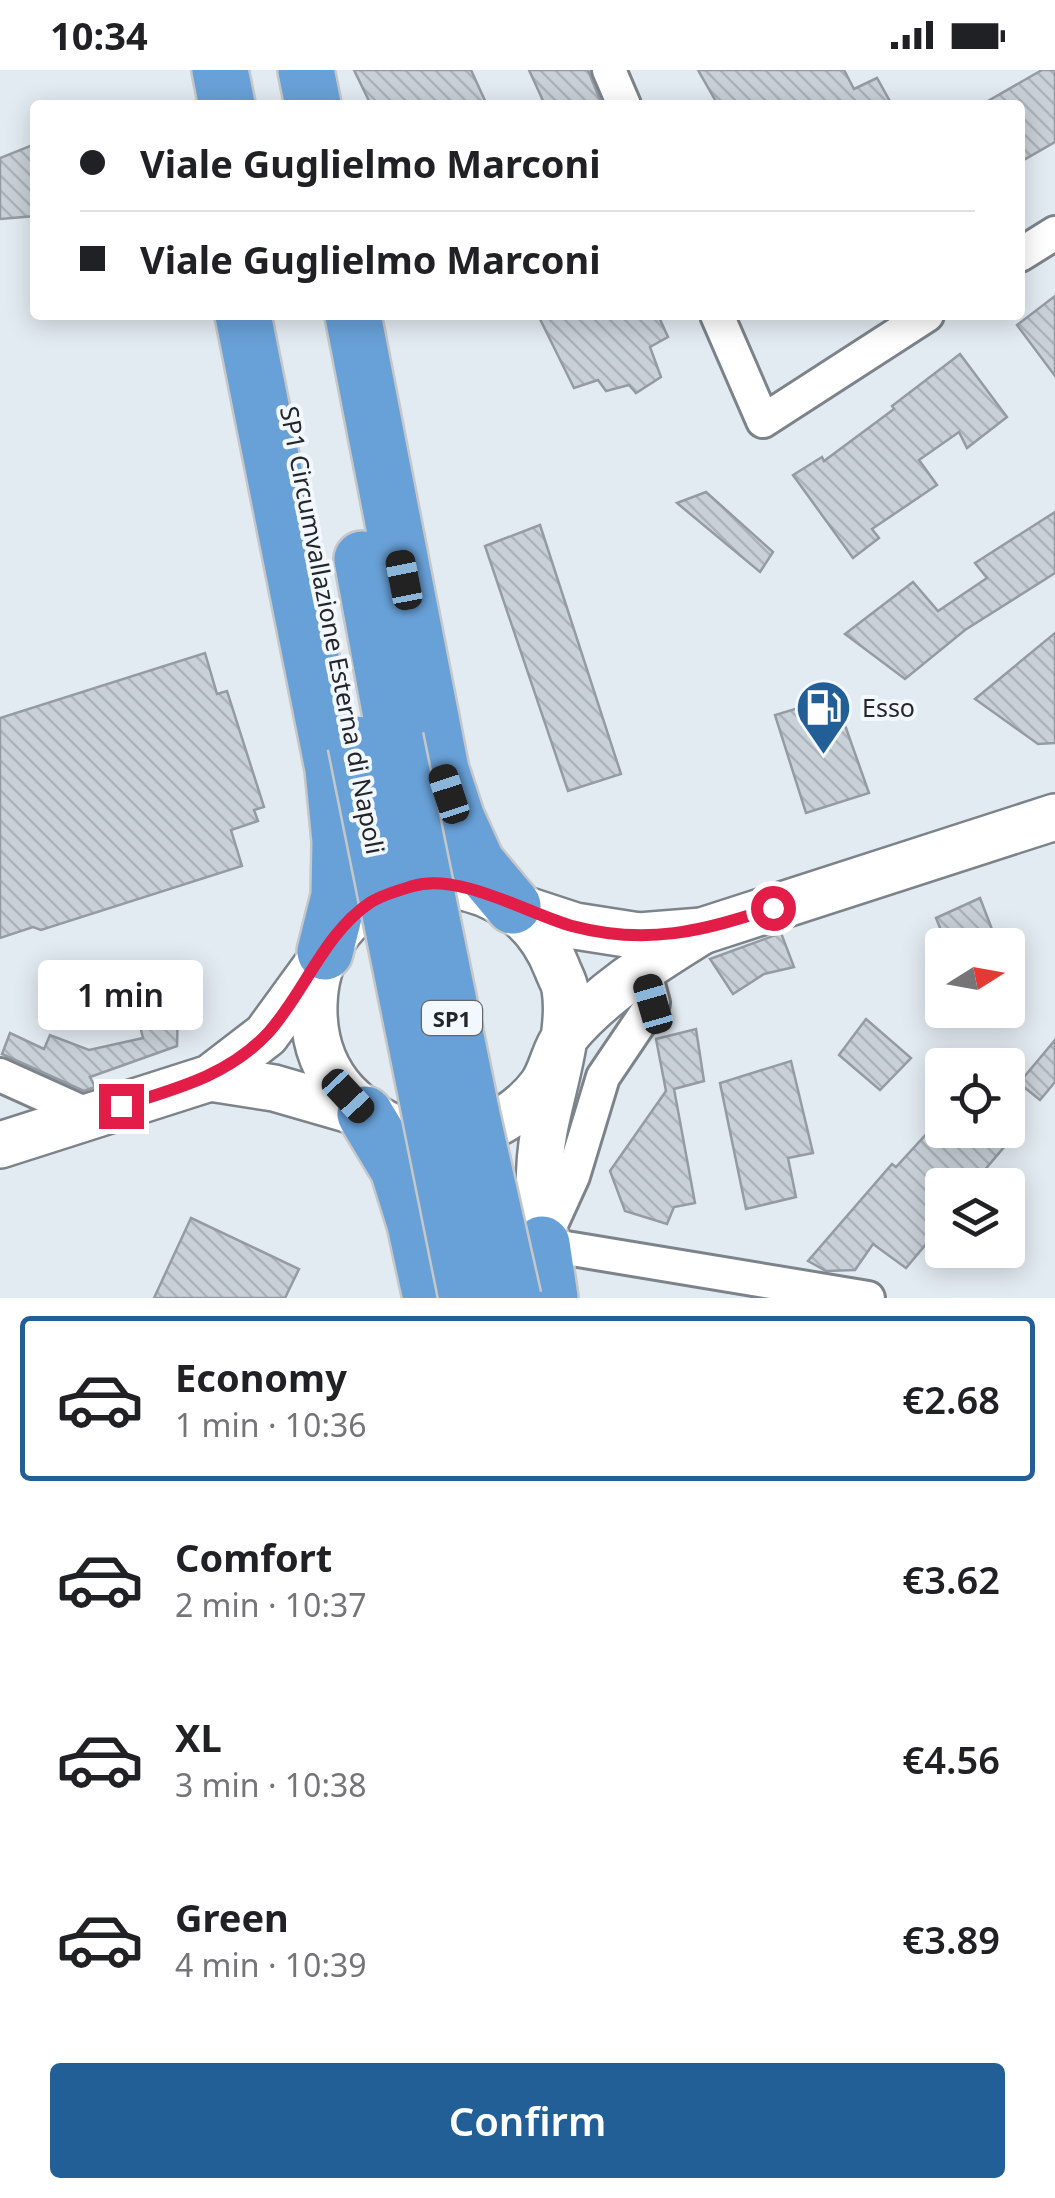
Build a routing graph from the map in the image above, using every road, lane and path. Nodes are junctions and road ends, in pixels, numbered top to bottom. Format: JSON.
{"nodes":[{"id":1,"x":218,"y":70,"type":"edge"},
{"id":2,"x":271,"y":70,"type":"edge"},
{"id":3,"x":306,"y":70,"type":"edge"},
{"id":4,"x":609,"y":70,"type":"edge"},
{"id":5,"x":219,"y":100,"type":"edge"},
{"id":6,"x":226,"y":100,"type":"edge"},
{"id":7,"x":276,"y":100,"type":"edge"},
{"id":8,"x":312,"y":100,"type":"edge"},
{"id":9,"x":622,"y":100,"type":"edge"},
{"id":10,"x":1055,"y":233,"type":"edge"},
{"id":11,"x":1025,"y":252,"type":"edge"},
{"id":12,"x":244,"y":320,"type":"edge"},
{"id":13,"x":271,"y":320,"type":"edge"},
{"id":14,"x":317,"y":320,"type":"edge"},
{"id":15,"x":355,"y":320,"type":"edge"},
{"id":16,"x":718,"y":320,"type":"edge"},
{"id":17,"x":919,"y":320,"type":"edge"},
{"id":18,"x":376,"y":741,"type":"junction"},
{"id":19,"x":1055,"y":816,"type":"edge"},
{"id":20,"x":513,"y":906,"type":"junction"},
{"id":21,"x":702,"y":931,"type":"junction"},
{"id":22,"x":325,"y":952,"type":"junction"},
{"id":23,"x":644,"y":969,"type":"junction"},
{"id":24,"x":563,"y":1039,"type":"junction"},
{"id":25,"x":0,"y":1076,"type":"edge"},
{"id":26,"x":210,"y":1078,"type":"junction"},
{"id":27,"x":365,"y":1114,"type":"junction"},
{"id":28,"x":91,"y":1116,"type":"junction"},
{"id":29,"x":4,"y":1139,"type":"edge"},
{"id":30,"x":542,"y":1244,"type":"junction"},
{"id":31,"x":431,"y":1298,"type":"edge"},
{"id":32,"x":467,"y":1298,"type":"edge"},
{"id":33,"x":513,"y":1298,"type":"edge"},
{"id":34,"x":550,"y":1298,"type":"edge"},
{"id":35,"x":868,"y":1298,"type":"edge"}],
"edges":[{"from":1,"to":5,"type":"highway"},
{"from":1,"to":6,"type":"highway"},
{"from":2,"to":7,"type":"highway"},
{"from":3,"to":8,"type":"highway"},
{"from":4,"to":9,"type":"street"},
{"from":10,"to":11,"type":"street"},
{"from":12,"to":22,"type":"highway"},
{"from":13,"to":18,"type":"highway","name":"SP1 Circumvallazione Esterna di Napoli","number":"SP1"},
{"from":14,"to":18,"type":"highway","name":"SP1 Circumvallazione Esterna di Napoli","number":"SP1"},
{"from":15,"to":20,"type":"highway"},
{"from":16,"to":17,"type":"street"},
{"from":18,"to":32,"type":"highway","name":"SP1 Circumvallazione Esterna di Napoli","number":"SP1","bridge":true},
{"from":18,"to":33,"type":"highway","name":"SP1 Circumvallazione Esterna di Napoli","number":"SP1","bridge":true},
{"from":19,"to":21,"type":"street"},
{"from":20,"to":21,"type":"street"},
{"from":20,"to":22,"type":"street"},
{"from":20,"to":24,"type":"street"},
{"from":21,"to":23,"type":"street"},
{"from":22,"to":26,"type":"street"},
{"from":22,"to":27,"type":"street"},
{"from":23,"to":24,"type":"street"},
{"from":23,"to":30,"type":"street"},
{"from":24,"to":27,"type":"street"},
{"from":24,"to":30,"type":"street"},
{"from":25,"to":28,"type":"street"},
{"from":26,"to":27,"type":"street"},
{"from":26,"to":28,"type":"street"},
{"from":27,"to":31,"type":"highway"},
{"from":28,"to":29,"type":"street"},
{"from":30,"to":34,"type":"highway"},
{"from":30,"to":35,"type":"street"}]}
